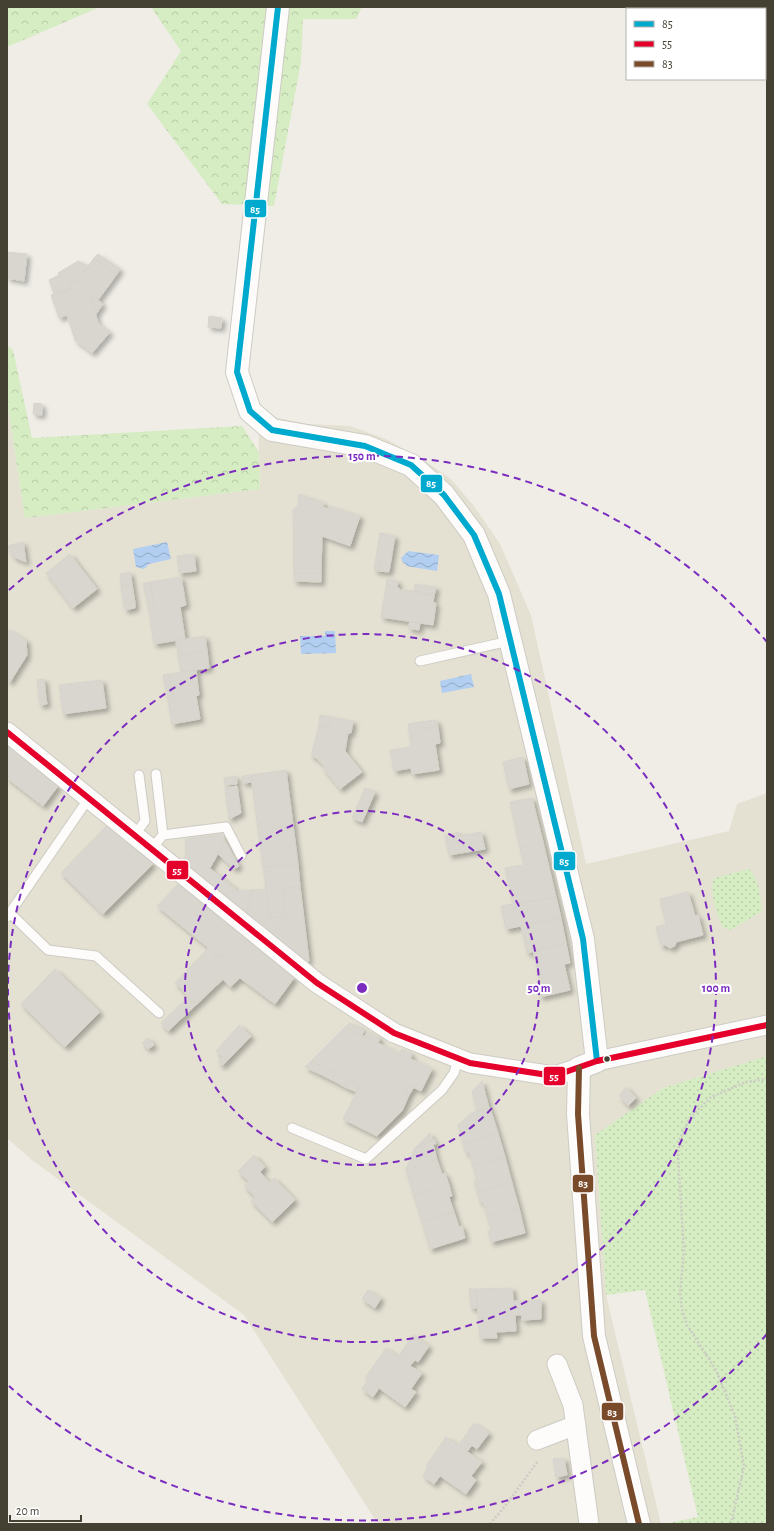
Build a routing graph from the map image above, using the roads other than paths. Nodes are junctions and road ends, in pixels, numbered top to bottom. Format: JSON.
{"nodes":[{"id":1,"x":278,"y":7,"type":"edge"},
{"id":2,"x":510,"y":641,"type":"junction"},
{"id":3,"x":420,"y":661,"type":"dead end"},
{"id":4,"x":7,"y":732,"type":"edge"},
{"id":5,"x":156,"y":774,"type":"dead end"},
{"id":6,"x":139,"y":775,"type":"dead end"},
{"id":7,"x":89,"y":798,"type":"junction"},
{"id":8,"x":135,"y":835,"type":"junction"},
{"id":9,"x":157,"y":842,"type":"junction"},
{"id":10,"x":241,"y":856,"type":"dead end"},
{"id":11,"x":9,"y":915,"type":"edge"},
{"id":12,"x":159,"y":1013,"type":"dead end"},
{"id":13,"x":767,"y":1025,"type":"edge"},
{"id":14,"x":458,"y":1060,"type":"junction"},
{"id":15,"x":588,"y":1064,"type":"junction"},
{"id":16,"x":292,"y":1128,"type":"dead end"},
{"id":17,"x":558,"y":1364,"type":"dead end"},
{"id":18,"x":576,"y":1425,"type":"junction"},
{"id":19,"x":541,"y":1438,"type":"road end"},
{"id":20,"x":589,"y":1524,"type":"edge"},
{"id":21,"x":639,"y":1524,"type":"edge"}],
"edges":[{"from":1,"to":2,"type":"street"},
{"from":2,"to":3,"type":"lane"},
{"from":2,"to":15,"type":"street"},
{"from":4,"to":7,"type":"street"},
{"from":5,"to":9,"type":"lane"},
{"from":6,"to":8,"type":"lane"},
{"from":7,"to":8,"type":"street"},
{"from":7,"to":11,"type":"lane"},
{"from":8,"to":9,"type":"street"},
{"from":9,"to":10,"type":"lane"},
{"from":9,"to":14,"type":"street"},
{"from":11,"to":12,"type":"lane"},
{"from":13,"to":15,"type":"street"},
{"from":14,"to":15,"type":"street"},
{"from":14,"to":16,"type":"lane"},
{"from":15,"to":21,"type":"street"},
{"from":17,"to":18,"type":"street"},
{"from":18,"to":19,"type":"street"},
{"from":18,"to":20,"type":"street"}]}
